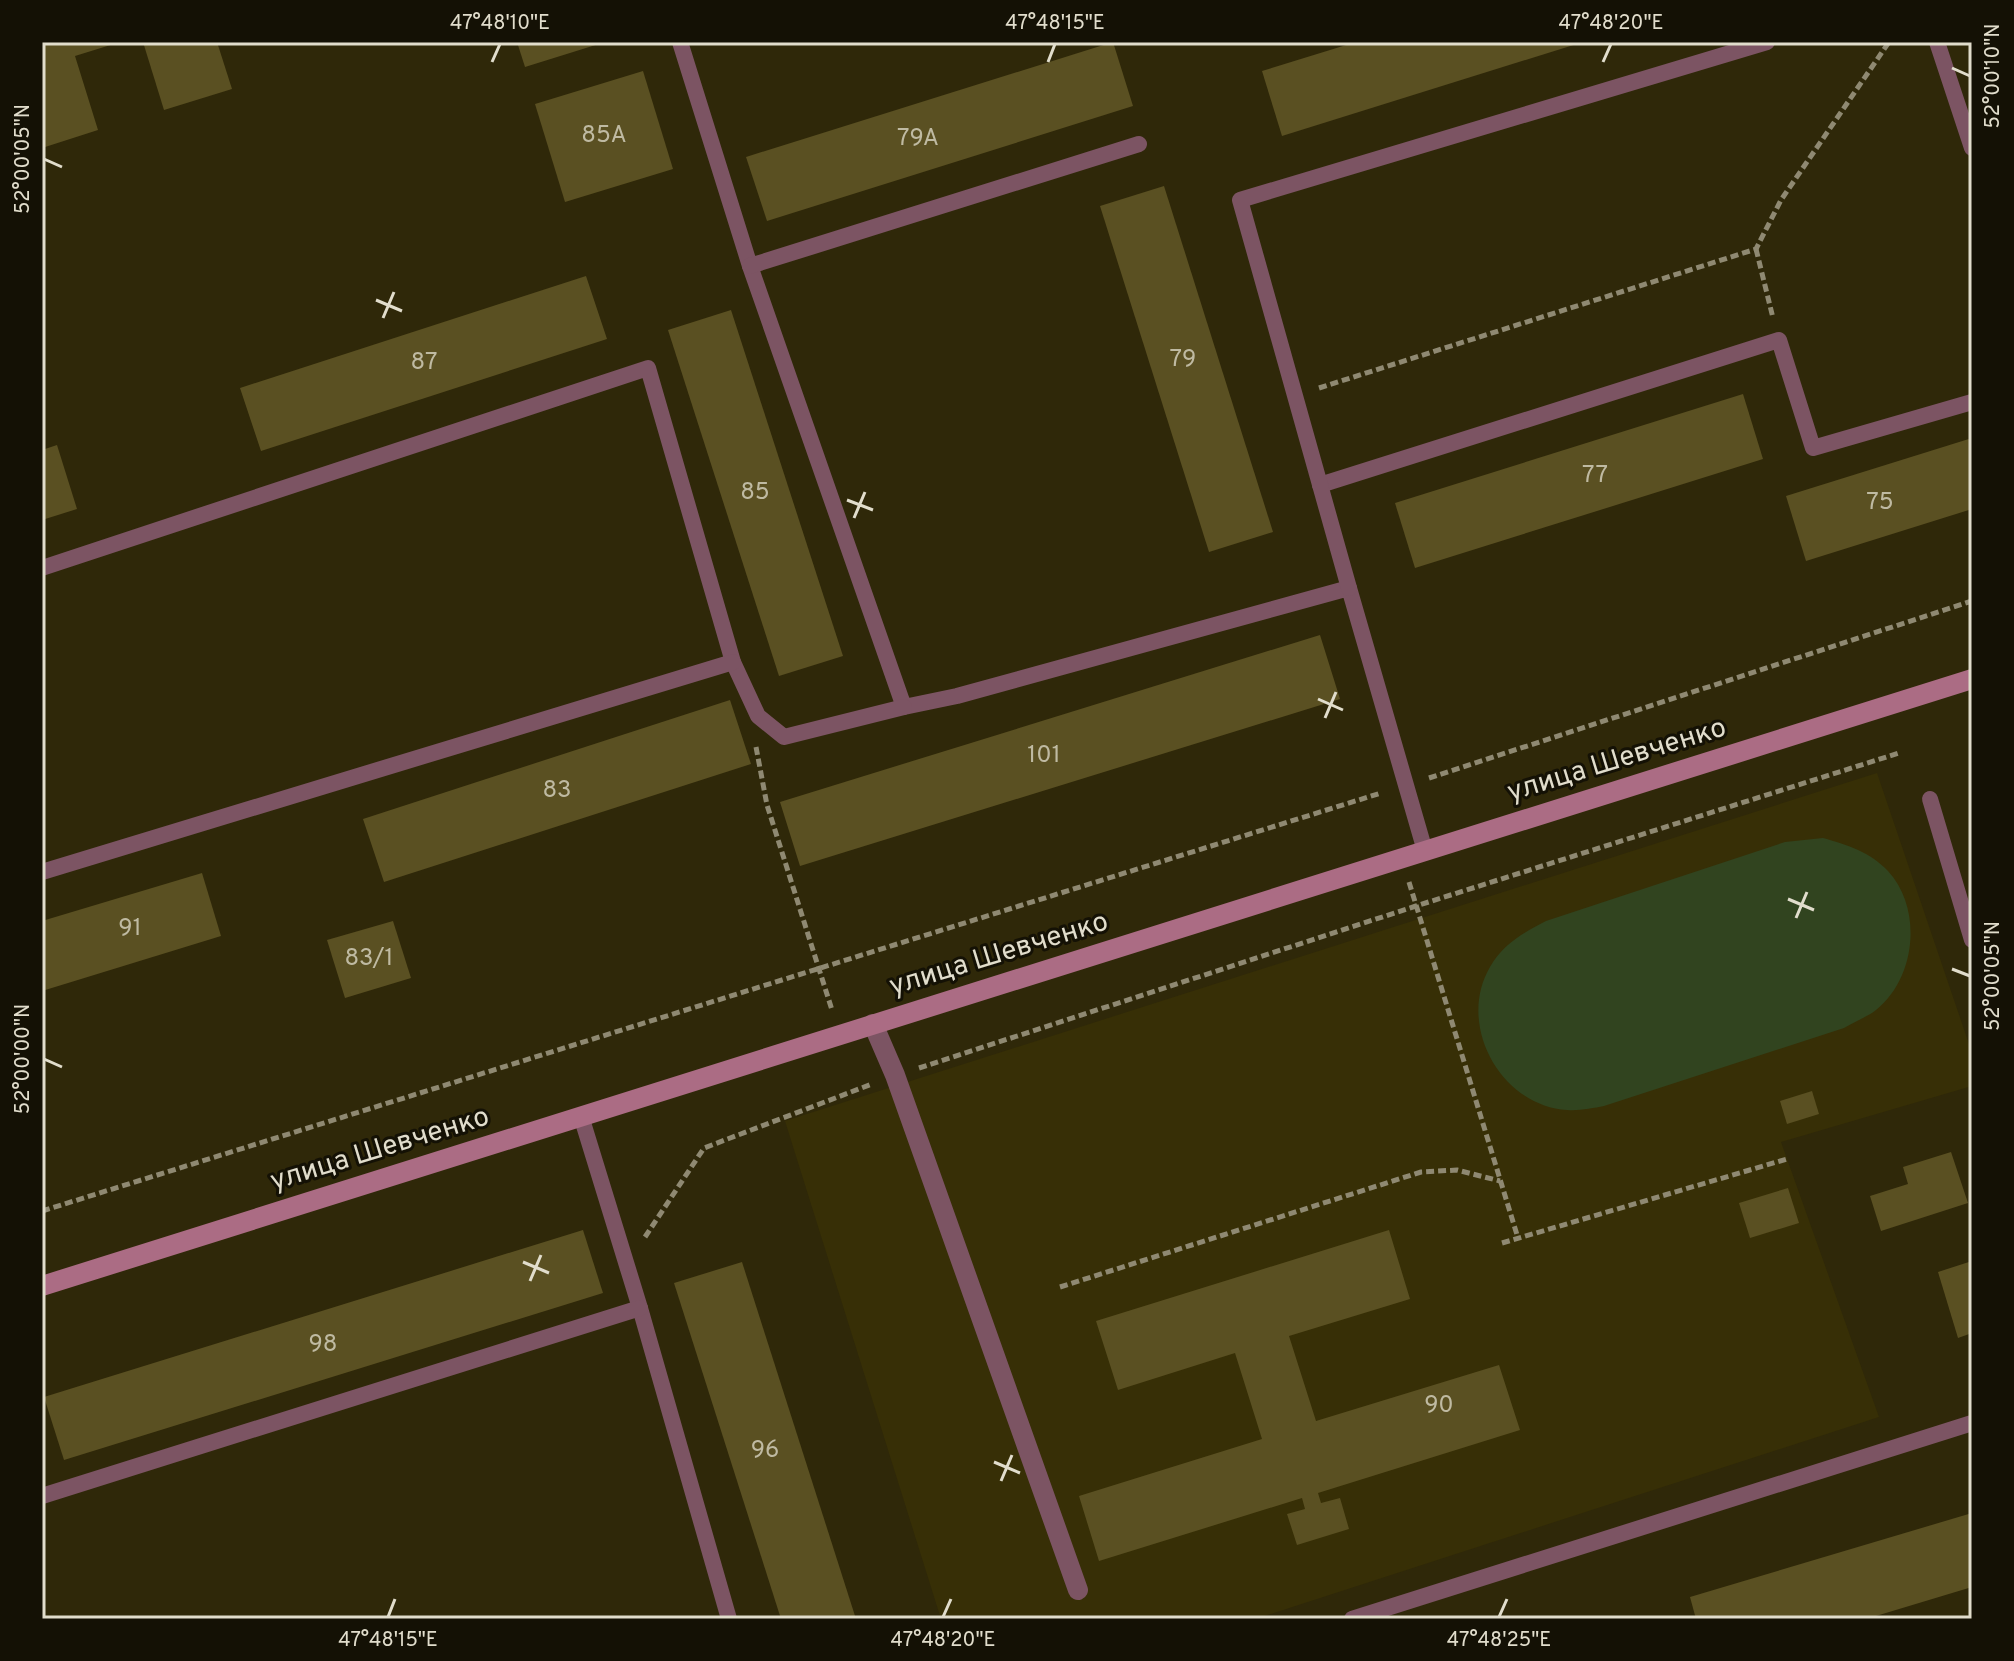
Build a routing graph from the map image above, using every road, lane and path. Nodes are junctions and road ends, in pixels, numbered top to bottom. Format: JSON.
{"nodes":[{"id":1,"x":680,"y":42,"type":"edge"},
{"id":2,"x":1767,"y":42,"type":"edge"},
{"id":3,"x":1889,"y":42,"type":"edge"},
{"id":4,"x":1937,"y":42,"type":"edge"},
{"id":5,"x":1139,"y":144,"type":"dead end"},
{"id":6,"x":1972,"y":148,"type":"edge"},
{"id":7,"x":1756,"y":249,"type":"junction"},
{"id":8,"x":750,"y":266,"type":"junction"},
{"id":9,"x":1779,"y":340,"type":"junction"},
{"id":10,"x":1295,"y":395,"type":"junction"},
{"id":11,"x":1972,"y":402,"type":"edge"},
{"id":12,"x":1320,"y":485,"type":"junction"},
{"id":13,"x":42,"y":568,"type":"edge"},
{"id":14,"x":1349,"y":588,"type":"junction"},
{"id":15,"x":1972,"y":601,"type":"edge"},
{"id":16,"x":733,"y":662,"type":"junction"},
{"id":17,"x":1972,"y":679,"type":"edge"},
{"id":18,"x":904,"y":707,"type":"junction"},
{"id":19,"x":758,"y":716,"type":"junction"},
{"id":20,"x":1899,"y":753,"type":"dead end"},
{"id":21,"x":1406,"y":785,"type":"junction"},
{"id":22,"x":1930,"y":799,"type":"dead end"},
{"id":23,"x":1425,"y":851,"type":"junction"},
{"id":24,"x":42,"y":872,"type":"edge"},
{"id":25,"x":1406,"y":874,"type":"dead end"},
{"id":26,"x":1416,"y":906,"type":"junction"},
{"id":27,"x":1972,"y":940,"type":"edge"},
{"id":28,"x":817,"y":968,"type":"junction"},
{"id":29,"x":873,"y":1024,"type":"junction"},
{"id":30,"x":840,"y":1034,"type":"junction"},
{"id":31,"x":895,"y":1075,"type":"junction"},
{"id":32,"x":581,"y":1116,"type":"junction"},
{"id":33,"x":1787,"y":1159,"type":"dead end"},
{"id":34,"x":1500,"y":1181,"type":"junction"},
{"id":35,"x":42,"y":1211,"type":"edge"},
{"id":36,"x":1518,"y":1238,"type":"junction"},
{"id":37,"x":1502,"y":1243,"type":"dead end"},
{"id":38,"x":626,"y":1264,"type":"junction"},
{"id":39,"x":42,"y":1286,"type":"edge"},
{"id":40,"x":1060,"y":1287,"type":"dead end"},
{"id":41,"x":640,"y":1308,"type":"junction"},
{"id":42,"x":1972,"y":1423,"type":"edge"},
{"id":43,"x":42,"y":1496,"type":"edge"},
{"id":44,"x":1078,"y":1590,"type":"dead end"},
{"id":45,"x":729,"y":1619,"type":"edge"},
{"id":46,"x":1352,"y":1619,"type":"edge"}],
"edges":[{"from":1,"to":8,"type":"lane"},
{"from":2,"to":10,"type":"lane"},
{"from":3,"to":7,"type":"path"},
{"from":4,"to":6,"type":"lane"},
{"from":5,"to":8,"type":"lane"},
{"from":7,"to":9,"type":"path"},
{"from":7,"to":10,"type":"path"},
{"from":8,"to":18,"type":"lane"},
{"from":9,"to":11,"type":"lane"},
{"from":9,"to":12,"type":"lane"},
{"from":10,"to":12,"type":"lane"},
{"from":12,"to":14,"type":"lane"},
{"from":13,"to":16,"type":"lane"},
{"from":14,"to":18,"type":"lane"},
{"from":14,"to":21,"type":"lane"},
{"from":15,"to":21,"type":"path"},
{"from":16,"to":19,"type":"lane"},
{"from":16,"to":24,"type":"lane"},
{"from":17,"to":23,"type":"street","name":"улица Шевченко"},
{"from":18,"to":19,"type":"lane"},
{"from":19,"to":28,"type":"path"},
{"from":20,"to":26,"type":"path"},
{"from":21,"to":23,"type":"lane"},
{"from":21,"to":28,"type":"path"},
{"from":22,"to":27,"type":"lane"},
{"from":23,"to":29,"type":"street","name":"улица Шевченко"},
{"from":25,"to":26,"type":"path"},
{"from":26,"to":31,"type":"path"},
{"from":26,"to":34,"type":"path"},
{"from":28,"to":30,"type":"path"},
{"from":28,"to":35,"type":"path"},
{"from":29,"to":30,"type":"street","name":"улица Шевченко"},
{"from":29,"to":31,"type":"street"},
{"from":30,"to":32,"type":"street","name":"улица Шевченко"},
{"from":31,"to":38,"type":"path"},
{"from":31,"to":44,"type":"street"},
{"from":32,"to":38,"type":"lane"},
{"from":32,"to":39,"type":"street","name":"улица Шевченко"},
{"from":33,"to":36,"type":"path"},
{"from":34,"to":36,"type":"path"},
{"from":34,"to":40,"type":"path"},
{"from":36,"to":37,"type":"path"},
{"from":38,"to":41,"type":"lane"},
{"from":41,"to":43,"type":"lane"},
{"from":41,"to":45,"type":"lane"},
{"from":42,"to":46,"type":"lane"}]}
